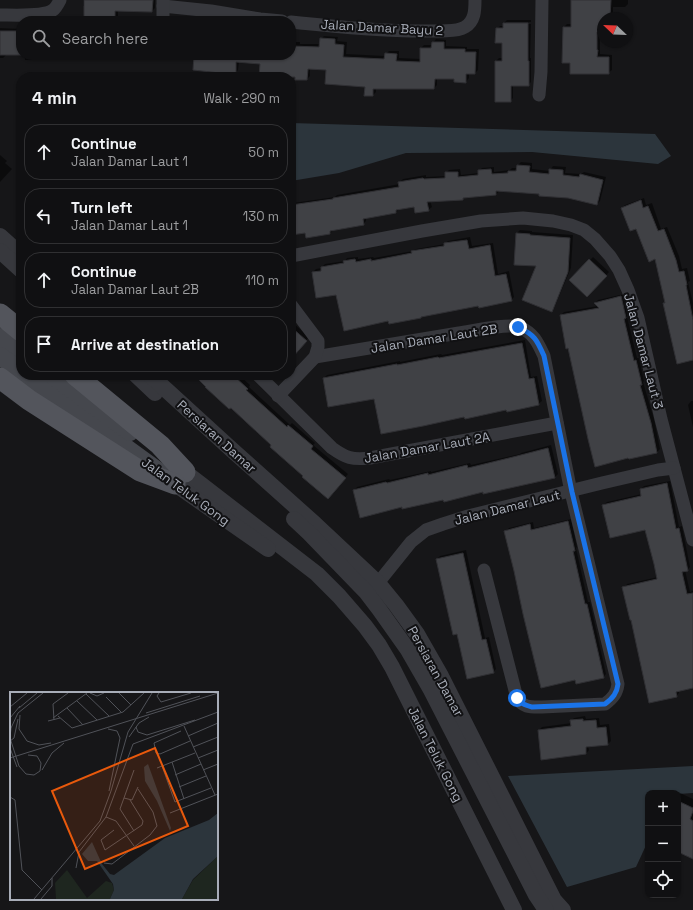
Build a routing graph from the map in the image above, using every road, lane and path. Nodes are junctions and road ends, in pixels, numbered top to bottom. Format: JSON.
{"nodes":[{"id":1,"x":60,"y":0,"type":"edge"},
{"id":2,"x":475,"y":0,"type":"edge"},
{"id":3,"x":542,"y":0,"type":"edge"},
{"id":4,"x":163,"y":3,"type":"edge"},
{"id":5,"x":0,"y":15,"type":"edge"},
{"id":6,"x":163,"y":16,"type":"edge"},
{"id":7,"x":242,"y":16,"type":"edge"},
{"id":8,"x":296,"y":22,"type":"edge"},
{"id":9,"x":539,"y":95,"type":"dead end"},
{"id":10,"x":0,"y":236,"type":"edge"},
{"id":11,"x":16,"y":250,"type":"edge"},
{"id":12,"x":0,"y":251,"type":"edge"},
{"id":13,"x":296,"y":255,"type":"edge"},
{"id":14,"x":16,"y":265,"type":"edge"},
{"id":15,"x":296,"y":312,"type":"edge"},
{"id":16,"x":0,"y":314,"type":"edge"},
{"id":17,"x":16,"y":327,"type":"edge"},
{"id":18,"x":0,"y":336,"type":"edge"},
{"id":19,"x":315,"y":357,"type":"junction"},
{"id":20,"x":12,"y":362,"type":"edge"},
{"id":21,"x":296,"y":377,"type":"edge"},
{"id":22,"x":20,"y":380,"type":"edge"},
{"id":23,"x":33,"y":380,"type":"edge"},
{"id":24,"x":58,"y":380,"type":"edge"},
{"id":25,"x":81,"y":380,"type":"edge"},
{"id":26,"x":141,"y":380,"type":"edge"},
{"id":27,"x":155,"y":380,"type":"edge"},
{"id":28,"x":263,"y":380,"type":"edge"},
{"id":29,"x":293,"y":380,"type":"edge"},
{"id":30,"x":278,"y":396,"type":"junction"},
{"id":31,"x":557,"y":423,"type":"junction"},
{"id":32,"x":674,"y":468,"type":"junction"},
{"id":33,"x":180,"y":478,"type":"junction"},
{"id":34,"x":572,"y":492,"type":"junction"},
{"id":35,"x":693,"y":540,"type":"edge"},
{"id":36,"x":484,"y":570,"type":"dead end"},
{"id":37,"x":372,"y":588,"type":"junction"},
{"id":38,"x":514,"y":910,"type":"edge"},
{"id":39,"x":546,"y":910,"type":"edge"},
{"id":40,"x":562,"y":910,"type":"edge"}],
"edges":[{"from":1,"to":5,"type":"street"},
{"from":2,"to":8,"type":"street","name":"Jalan Damar Bayu 2"},
{"from":3,"to":9,"type":"street"},
{"from":4,"to":6,"type":"street"},
{"from":4,"to":7,"type":"street"},
{"from":10,"to":11,"type":"street"},
{"from":12,"to":14,"type":"street"},
{"from":13,"to":32,"type":"street","name":"Jalan Damar Laut 3"},
{"from":15,"to":19,"type":"street"},
{"from":16,"to":17,"type":"main road"},
{"from":18,"to":20,"type":"main road"},
{"from":19,"to":21,"type":"street"},
{"from":19,"to":31,"type":"street","name":"Jalan Damar Laut 2B"},
{"from":22,"to":33,"type":"main road"},
{"from":23,"to":33,"type":"main road","name":"Jalan Teluk Gong"},
{"from":24,"to":33,"type":"main road","name":"Jalan Teluk Gong"},
{"from":25,"to":33,"type":"main road"},
{"from":26,"to":37,"type":"street","name":"Persiaran Damar"},
{"from":27,"to":37,"type":"street","name":"Persiaran Damar"},
{"from":28,"to":30,"type":"street","name":"Jalan Damar Laut 2A"},
{"from":29,"to":30,"type":"street"},
{"from":30,"to":31,"type":"street","name":"Jalan Damar Laut 2A"},
{"from":31,"to":34,"type":"street","name":"Jalan Damar Laut 2B"},
{"from":32,"to":34,"type":"street","name":"Jalan Damar Laut"},
{"from":32,"to":35,"type":"street","name":"Jalan Damar Laut 3"},
{"from":33,"to":38,"type":"street","name":"Jalan Teluk Gong"},
{"from":34,"to":36,"type":"street","name":"Jalan Damar Laut 2B"},
{"from":34,"to":37,"type":"street","name":"Jalan Damar Laut"},
{"from":37,"to":39,"type":"street","name":"Persiaran Damar"},
{"from":37,"to":40,"type":"street","name":"Persiaran Damar"}]}
